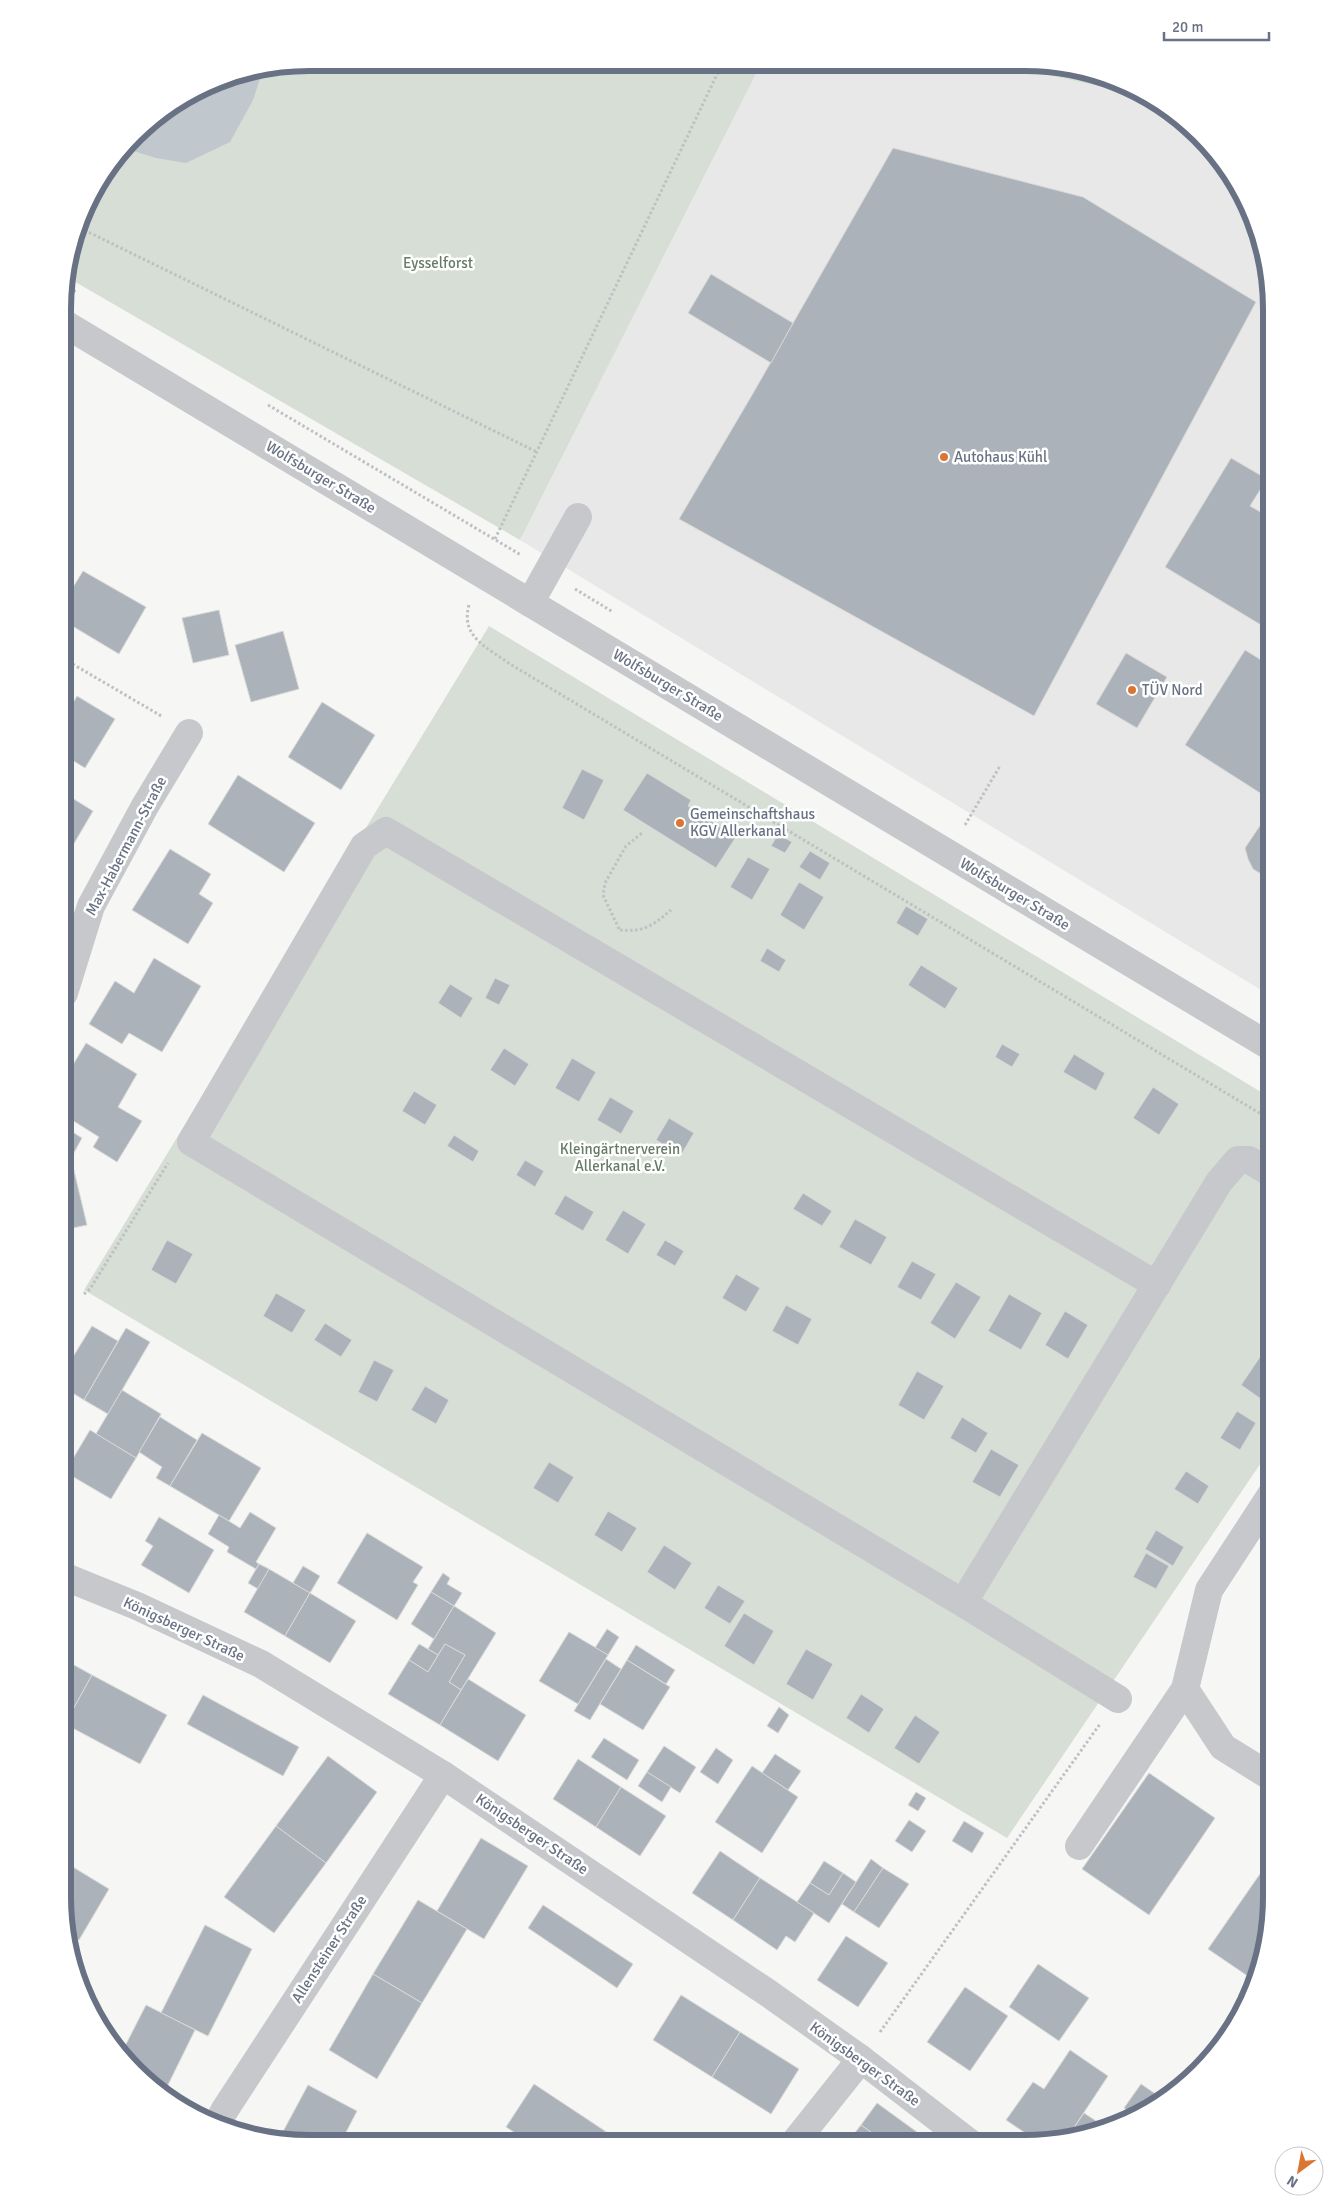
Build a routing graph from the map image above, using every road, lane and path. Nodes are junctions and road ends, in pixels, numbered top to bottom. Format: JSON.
{"nodes":[{"id":1,"x":719,"y":71,"type":"edge"},
{"id":2,"x":85,"y":230,"type":"edge"},
{"id":3,"x":71,"y":328,"type":"edge"},
{"id":4,"x":536,"y":452,"type":"junction"},
{"id":5,"x":578,"y":517,"type":"dead end"},
{"id":6,"x":495,"y":539,"type":"dead end"},
{"id":7,"x":530,"y":603,"type":"junction"},
{"id":8,"x":469,"y":605,"type":"dead end"},
{"id":9,"x":71,"y":663,"type":"edge"},
{"id":10,"x":163,"y":717,"type":"dead end"},
{"id":11,"x":189,"y":733,"type":"dead end"},
{"id":12,"x":1000,"y":766,"type":"dead end"},
{"id":13,"x":964,"y":828,"type":"dead end"},
{"id":14,"x":642,"y":834,"type":"dead end"},
{"id":15,"x":671,"y":910,"type":"dead end"},
{"id":16,"x":71,"y":970,"type":"edge"},
{"id":17,"x":1263,"y":1042,"type":"edge"},
{"id":18,"x":1263,"y":1115,"type":"edge"},
{"id":19,"x":191,"y":1142,"type":"junction"},
{"id":20,"x":1263,"y":1168,"type":"edge"},
{"id":21,"x":1157,"y":1285,"type":"junction"},
{"id":22,"x":84,"y":1294,"type":"dead end"},
{"id":23,"x":1262,"y":1529,"type":"edge"},
{"id":24,"x":71,"y":1579,"type":"edge"},
{"id":25,"x":963,"y":1603,"type":"junction"},
{"id":26,"x":1185,"y":1689,"type":"junction"},
{"id":27,"x":1118,"y":1699,"type":"joint"},
{"id":28,"x":1263,"y":1772,"type":"edge"},
{"id":29,"x":443,"y":1775,"type":"junction"},
{"id":30,"x":1079,"y":1846,"type":"dead end"},
{"id":31,"x":861,"y":2059,"type":"junction"},
{"id":32,"x":221,"y":2118,"type":"edge"},
{"id":33,"x":800,"y":2135,"type":"edge"},
{"id":34,"x":960,"y":2135,"type":"edge"}],
"edges":[{"from":1,"to":4,"type":"path"},
{"from":2,"to":4,"type":"path"},
{"from":3,"to":7,"type":"street","name":"Wolfsburger Straße"},
{"from":4,"to":6,"type":"path"},
{"from":5,"to":7,"type":"street"},
{"from":7,"to":17,"type":"street","name":"Wolfsburger Straße"},
{"from":8,"to":18,"type":"path"},
{"from":9,"to":10,"type":"path"},
{"from":11,"to":16,"type":"street","name":"Max-Habermann-Straße"},
{"from":12,"to":13,"type":"path"},
{"from":14,"to":15,"type":"path"},
{"from":19,"to":21,"type":"street"},
{"from":19,"to":22,"type":"path"},
{"from":19,"to":25,"type":"street"},
{"from":20,"to":21,"type":"street"},
{"from":21,"to":25,"type":"street"},
{"from":23,"to":26,"type":"street"},
{"from":24,"to":29,"type":"street","name":"Königsberger Straße"},
{"from":25,"to":27,"type":"street"},
{"from":26,"to":28,"type":"street"},
{"from":26,"to":30,"type":"street"},
{"from":27,"to":31,"type":"path"},
{"from":29,"to":31,"type":"street","name":"Königsberger Straße"},
{"from":29,"to":32,"type":"street","name":"Allensteiner Straße"},
{"from":31,"to":33,"type":"street"},
{"from":31,"to":34,"type":"street","name":"Königsberger Straße"}]}
